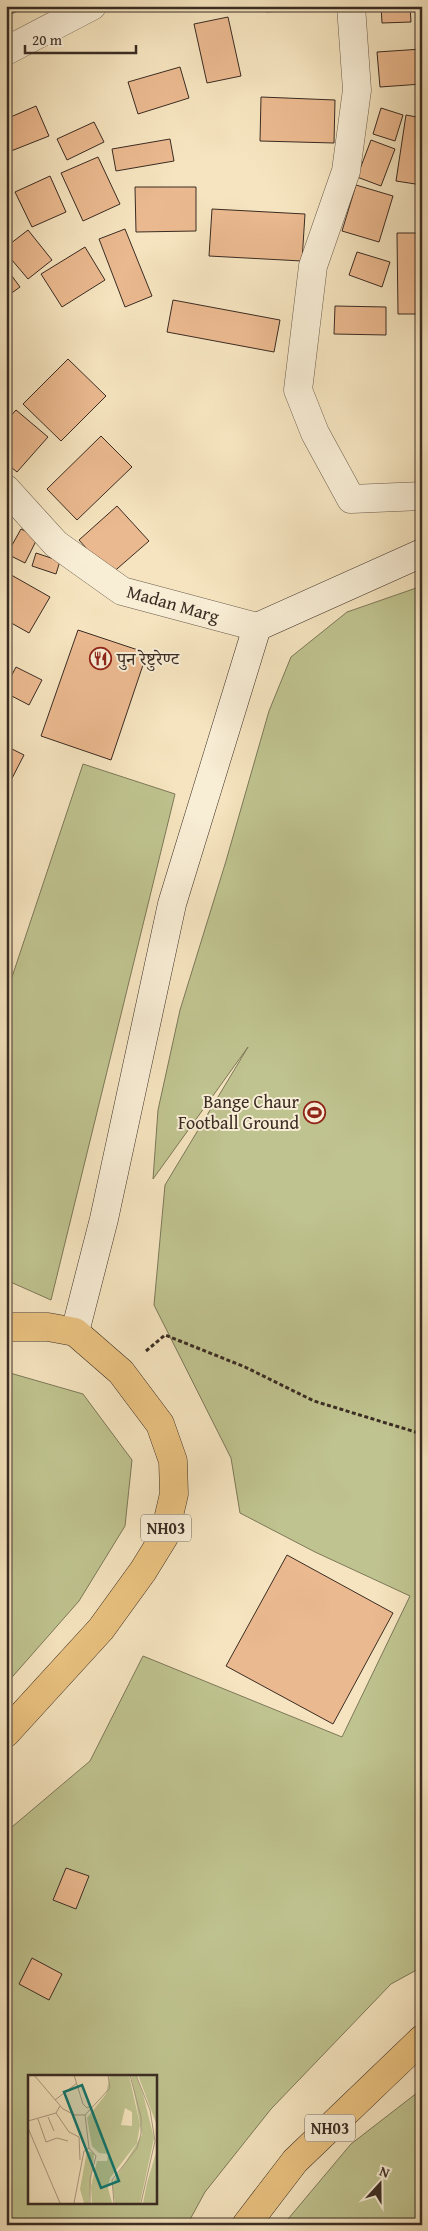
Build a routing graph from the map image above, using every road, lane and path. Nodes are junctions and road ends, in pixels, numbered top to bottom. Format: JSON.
{"nodes":[{"id":1,"x":92,"y":6,"type":"edge"},
{"id":2,"x":351,"y":6,"type":"edge"},
{"id":3,"x":6,"y":51,"type":"edge"},
{"id":4,"x":6,"y":489,"type":"edge"},
{"id":5,"x":422,"y":496,"type":"edge"},
{"id":6,"x":422,"y":553,"type":"edge"},
{"id":7,"x":257,"y":627,"type":"junction"},
{"id":8,"x":6,"y":1327,"type":"edge"},
{"id":9,"x":75,"y":1332,"type":"junction"},
{"id":10,"x":121,"y":1372,"type":"junction"},
{"id":11,"x":422,"y":1434,"type":"edge"},
{"id":12,"x":6,"y":1733,"type":"edge"},
{"id":13,"x":422,"y":2039,"type":"edge"},
{"id":14,"x":246,"y":2225,"type":"edge"}],
"edges":[{"from":1,"to":3,"type":"street"},
{"from":2,"to":5,"type":"street"},
{"from":4,"to":7,"type":"street","name":"Madan Marg"},
{"from":6,"to":7,"type":"street"},
{"from":7,"to":9,"type":"street"},
{"from":8,"to":9,"type":"main road"},
{"from":9,"to":10,"type":"main road","number":"NH03"},
{"from":10,"to":11,"type":"path"},
{"from":10,"to":12,"type":"main road","number":"NH03"},
{"from":13,"to":14,"type":"main road","number":"NH03"}]}
